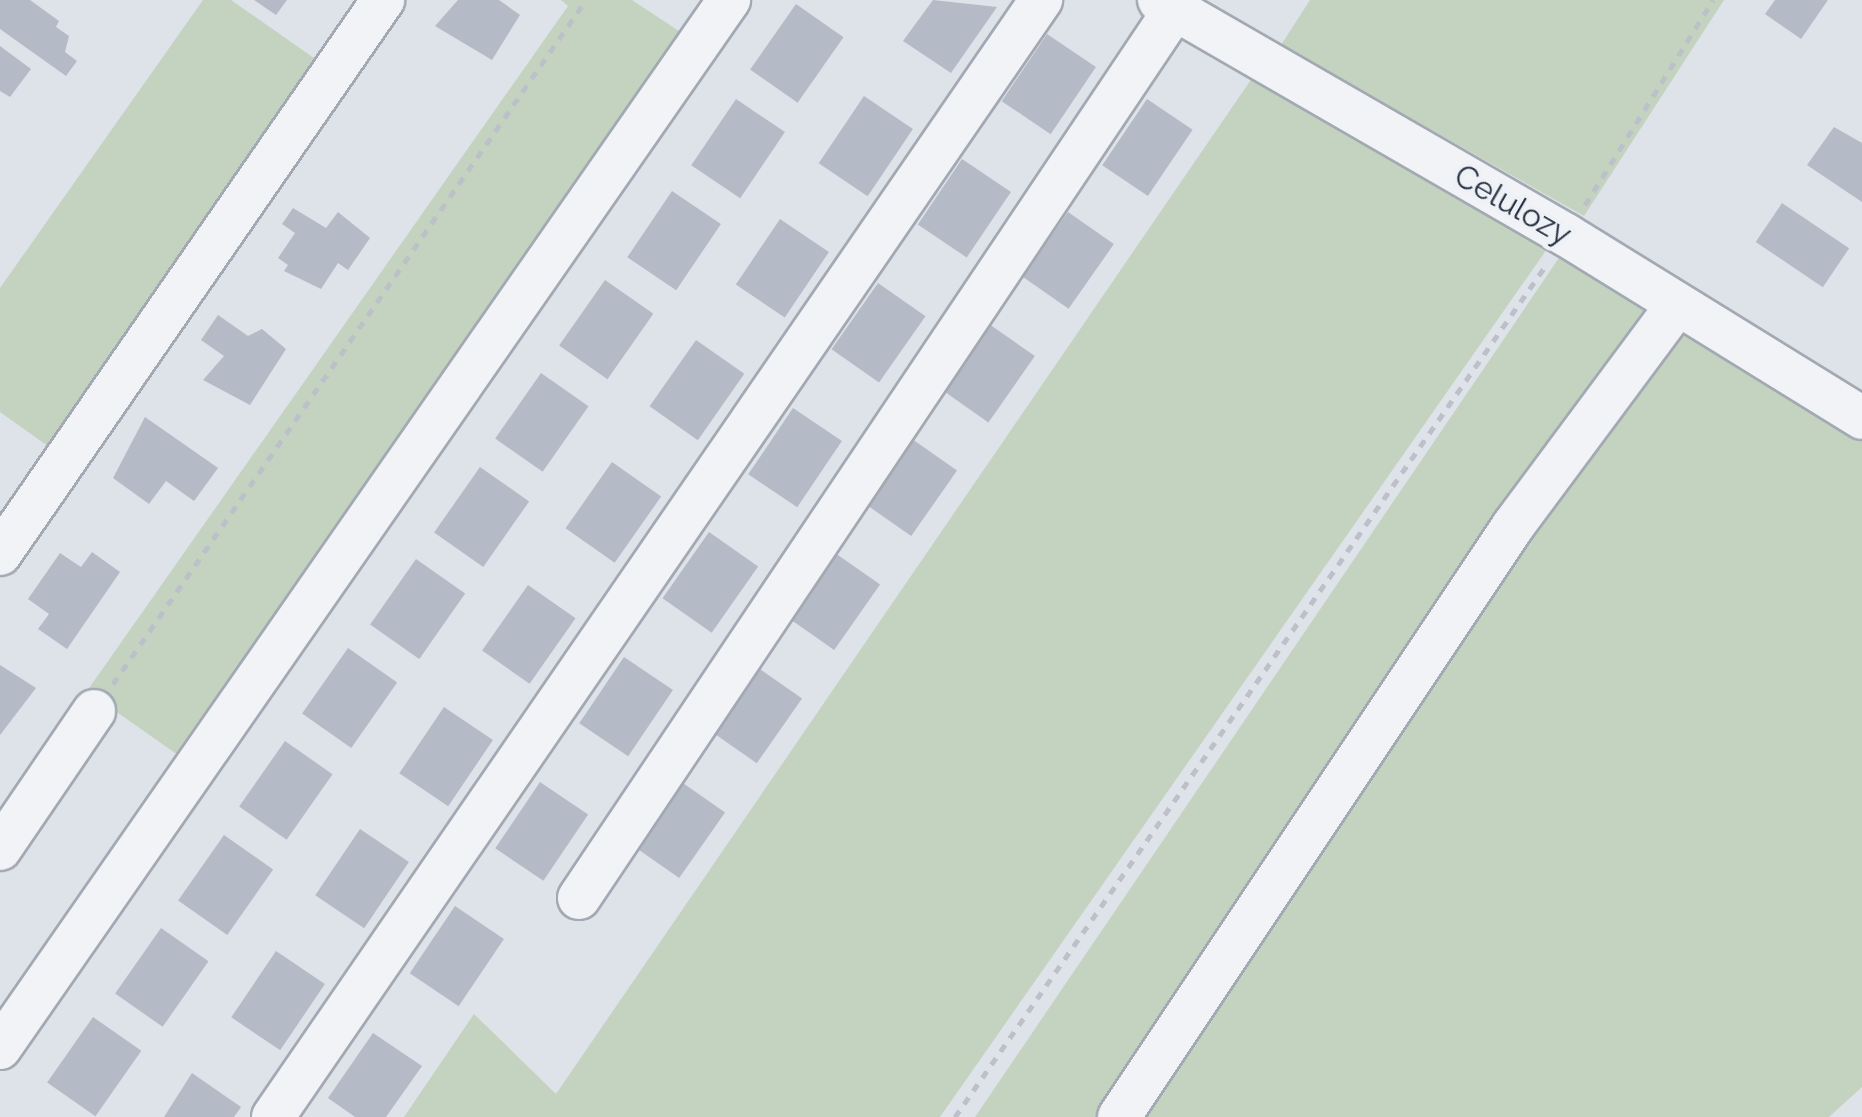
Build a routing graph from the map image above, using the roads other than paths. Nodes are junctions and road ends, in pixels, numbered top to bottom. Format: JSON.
{"nodes":[{"id":1,"x":383,"y":0,"type":"edge"},
{"id":2,"x":729,"y":0,"type":"edge"},
{"id":3,"x":1041,"y":0,"type":"edge"},
{"id":4,"x":1177,"y":6,"type":"edge"},
{"id":5,"x":1677,"y":305,"type":"junction"},
{"id":6,"x":1862,"y":418,"type":"edge"},
{"id":7,"x":0,"y":554,"type":"edge"},
{"id":8,"x":94,"y":711,"type":"road end"},
{"id":9,"x":0,"y":848,"type":"edge"},
{"id":10,"x":579,"y":898,"type":"dead end"},
{"id":11,"x":0,"y":1048,"type":"edge"},
{"id":12,"x":273,"y":1117,"type":"edge"},
{"id":13,"x":1119,"y":1117,"type":"edge"}],
"edges":[{"from":1,"to":7,"type":"street"},
{"from":2,"to":11,"type":"street"},
{"from":3,"to":12,"type":"street"},
{"from":4,"to":5,"type":"street","name":"Celulozy"},
{"from":4,"to":10,"type":"street"},
{"from":5,"to":6,"type":"street","name":"Celulozy"},
{"from":5,"to":13,"type":"street"},
{"from":8,"to":9,"type":"street"}]}
